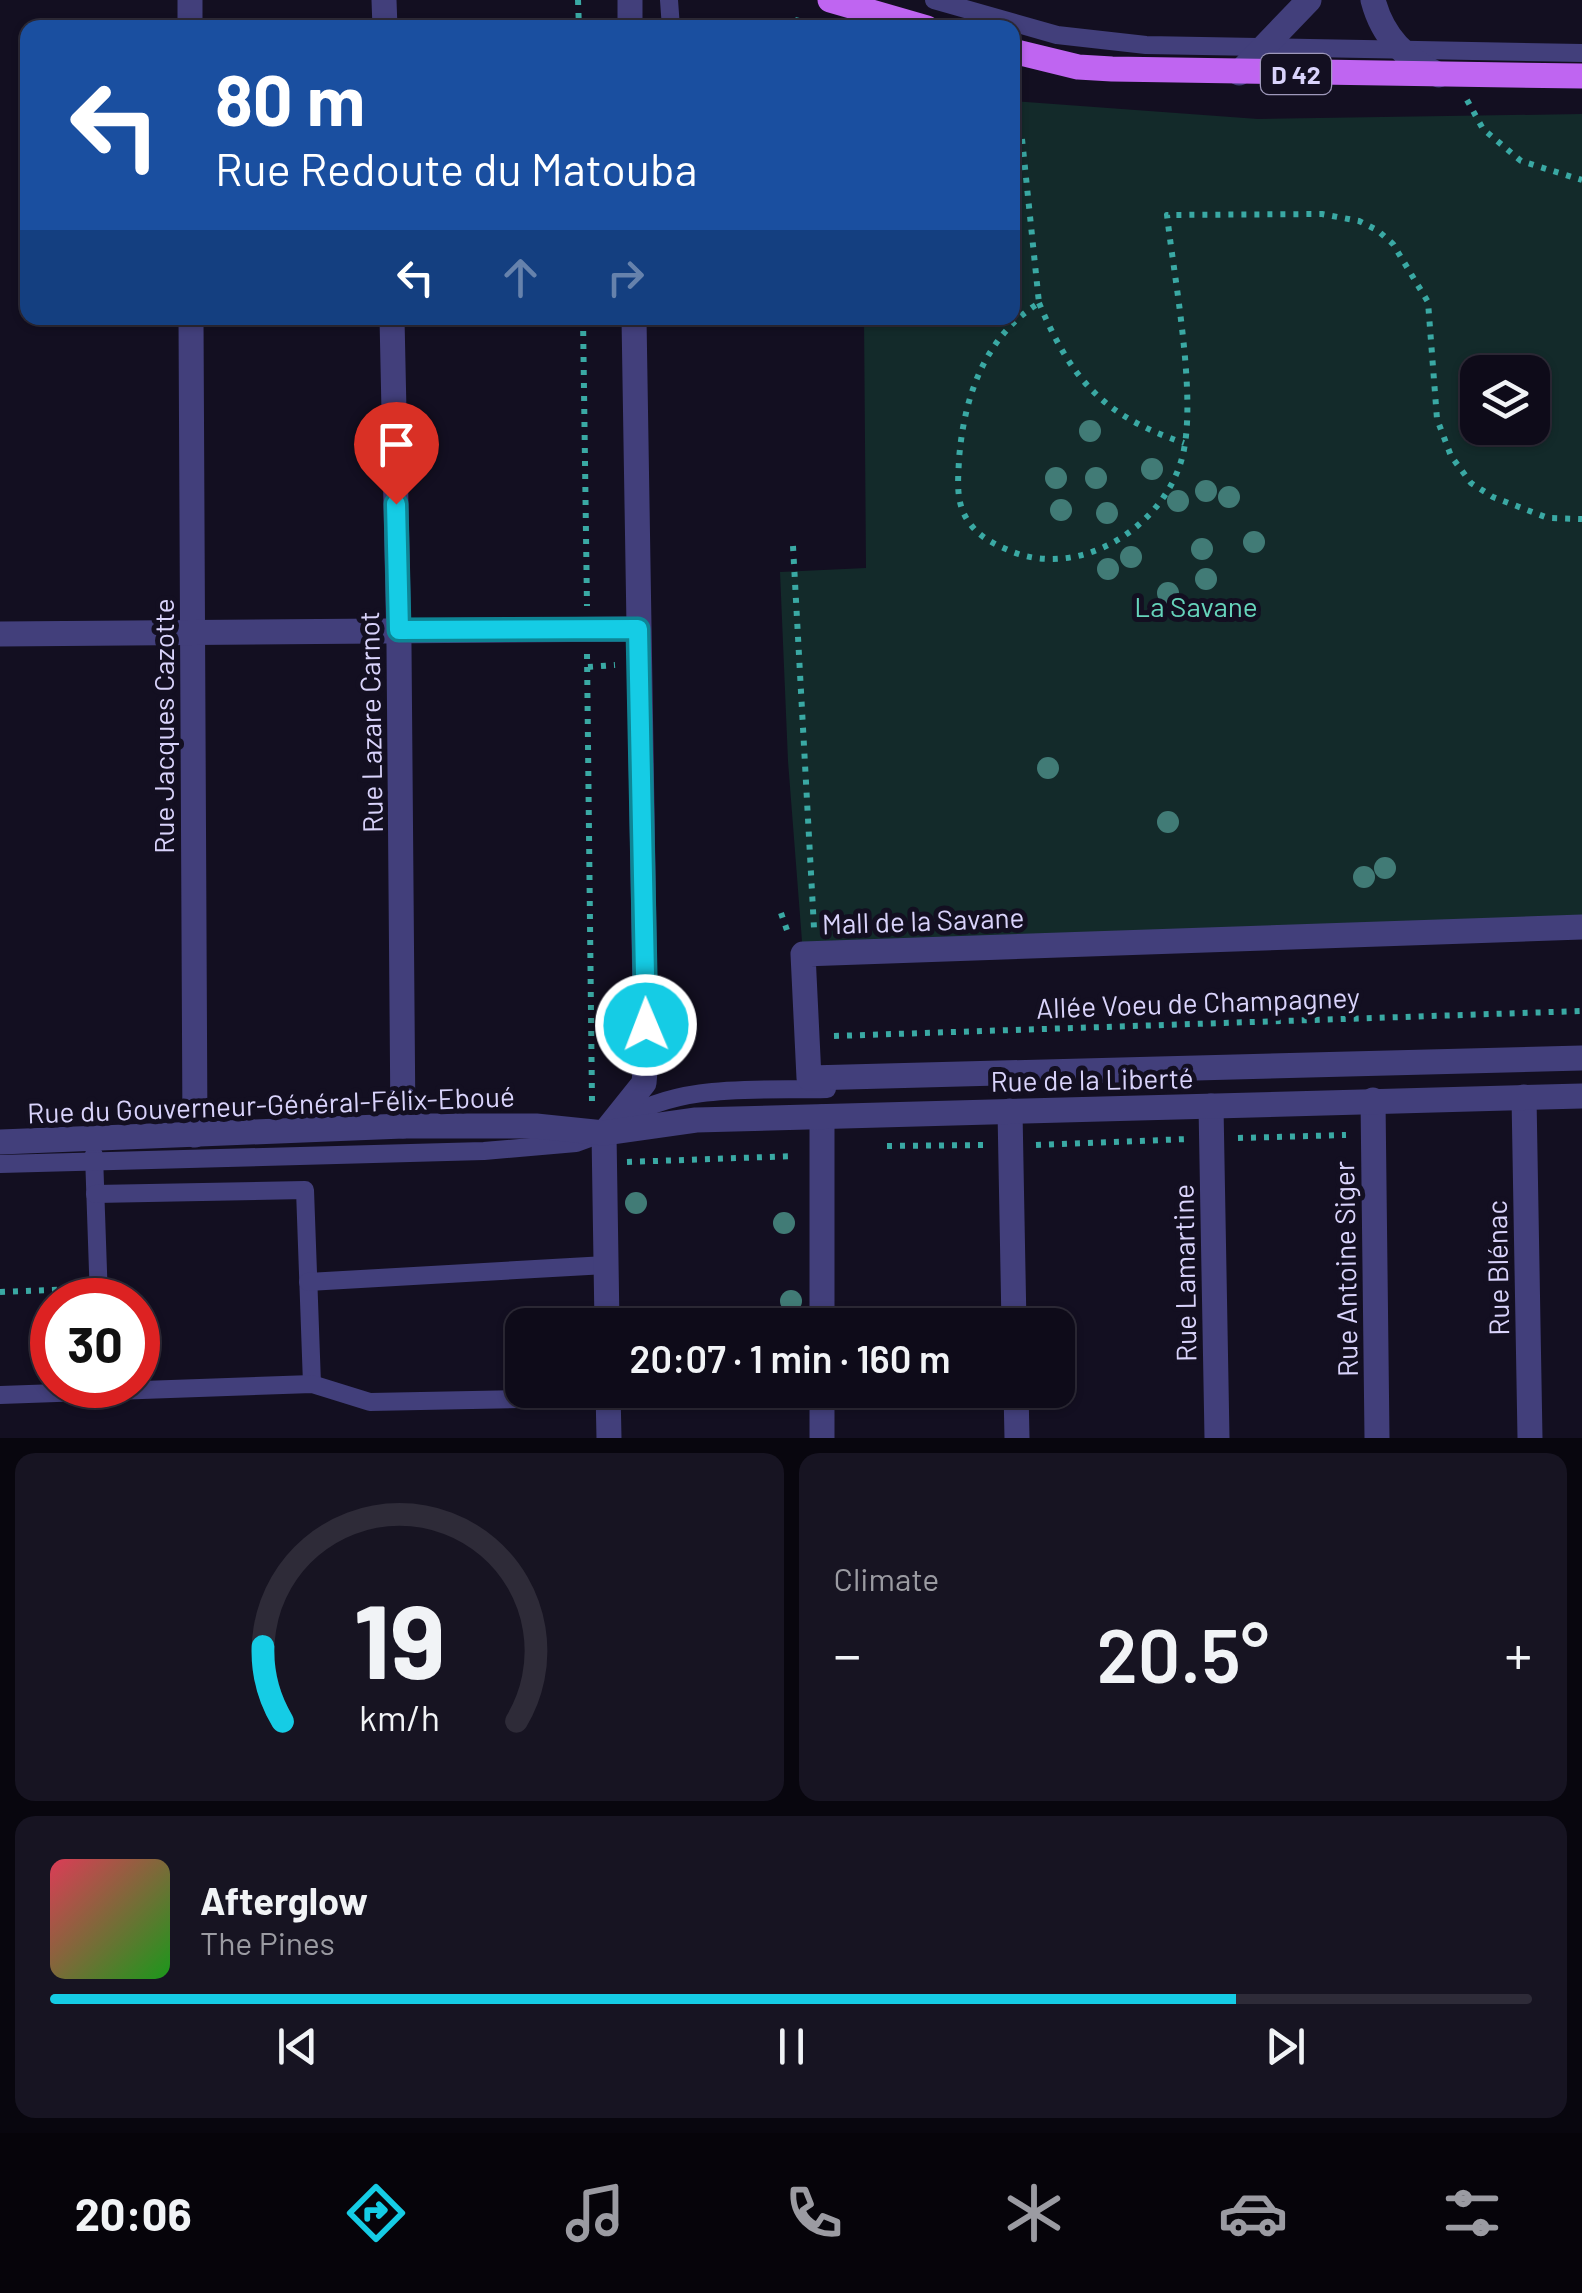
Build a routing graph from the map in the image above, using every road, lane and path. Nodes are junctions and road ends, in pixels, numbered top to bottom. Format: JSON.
{"nodes":[{"id":1,"x":830,"y":0,"type":"edge"},
{"id":2,"x":934,"y":0,"type":"edge"},
{"id":3,"x":1309,"y":0,"type":"edge"},
{"id":4,"x":1373,"y":0,"type":"edge"},
{"id":5,"x":899,"y":20,"type":"edge"},
{"id":6,"x":1004,"y":20,"type":"edge"},
{"id":7,"x":1020,"y":24,"type":"edge"},
{"id":8,"x":1262,"y":48,"type":"junction"},
{"id":9,"x":1400,"y":51,"type":"junction"},
{"id":10,"x":1020,"y":53,"type":"edge"},
{"id":11,"x":1582,"y":53,"type":"edge"},
{"id":12,"x":1239,"y":73,"type":"junction"},
{"id":13,"x":1439,"y":75,"type":"junction"},
{"id":14,"x":1582,"y":76,"type":"edge"},
{"id":15,"x":1467,"y":99,"type":"dead end"},
{"id":16,"x":1022,"y":138,"type":"dead end"},
{"id":17,"x":1582,"y":180,"type":"edge"},
{"id":18,"x":1039,"y":303,"type":"junction"},
{"id":19,"x":1020,"y":318,"type":"edge"},
{"id":20,"x":191,"y":325,"type":"edge"},
{"id":21,"x":392,"y":325,"type":"edge"},
{"id":22,"x":583,"y":325,"type":"edge"},
{"id":23,"x":634,"y":325,"type":"edge"},
{"id":24,"x":1013,"y":325,"type":"edge"},
{"id":25,"x":1184,"y":444,"type":"junction"},
{"id":26,"x":1582,"y":518,"type":"edge"},
{"id":27,"x":792,"y":546,"type":"dead end"},
{"id":28,"x":587,"y":628,"type":"junction"},
{"id":29,"x":638,"y":629,"type":"junction"},
{"id":30,"x":399,"y":630,"type":"junction"},
{"id":31,"x":193,"y":631,"type":"junction"},
{"id":32,"x":0,"y":634,"type":"edge"},
{"id":33,"x":621,"y":664,"type":"dead end"},
{"id":34,"x":588,"y":667,"type":"junction"},
{"id":35,"x":1582,"y":927,"type":"edge"},
{"id":36,"x":822,"y":935,"type":"dead end"},
{"id":37,"x":1582,"y":1011,"type":"edge"},
{"id":38,"x":816,"y":1037,"type":"dead end"},
{"id":39,"x":1582,"y":1058,"type":"edge"},
{"id":40,"x":1582,"y":1070,"type":"edge"},
{"id":41,"x":1582,"y":1096,"type":"edge"},
{"id":42,"x":1524,"y":1097,"type":"junction"},
{"id":43,"x":1373,"y":1100,"type":"junction"},
{"id":44,"x":654,"y":1103,"type":"junction"},
{"id":45,"x":582,"y":1106,"type":"dead end"},
{"id":46,"x":1211,"y":1106,"type":"junction"},
{"id":47,"x":1010,"y":1111,"type":"junction"},
{"id":48,"x":822,"y":1117,"type":"junction"},
{"id":49,"x":403,"y":1126,"type":"junction"},
{"id":50,"x":604,"y":1133,"type":"junction"},
{"id":51,"x":1354,"y":1134,"type":"dead end"},
{"id":52,"x":195,"y":1135,"type":"junction"},
{"id":53,"x":1236,"y":1138,"type":"dead end"},
{"id":54,"x":1194,"y":1139,"type":"dead end"},
{"id":55,"x":0,"y":1142,"type":"edge"},
{"id":56,"x":1002,"y":1144,"type":"dead end"},
{"id":57,"x":871,"y":1146,"type":"dead end"},
{"id":58,"x":1019,"y":1146,"type":"dead end"},
{"id":59,"x":94,"y":1151,"type":"junction"},
{"id":60,"x":805,"y":1156,"type":"dead end"},
{"id":61,"x":0,"y":1164,"type":"edge"},
{"id":62,"x":622,"y":1167,"type":"dead end"},
{"id":63,"x":95,"y":1194,"type":"junction"},
{"id":64,"x":606,"y":1265,"type":"junction"},
{"id":65,"x":98,"y":1278,"type":"edge"},
{"id":66,"x":308,"y":1282,"type":"junction"},
{"id":67,"x":0,"y":1292,"type":"edge"},
{"id":68,"x":30,"y":1293,"type":"edge"},
{"id":69,"x":607,"y":1308,"type":"edge"},
{"id":70,"x":822,"y":1308,"type":"edge"},
{"id":71,"x":1014,"y":1308,"type":"edge"},
{"id":72,"x":312,"y":1384,"type":"junction"},
{"id":73,"x":160,"y":1388,"type":"edge"},
{"id":74,"x":30,"y":1393,"type":"edge"},
{"id":75,"x":0,"y":1395,"type":"edge"},
{"id":76,"x":505,"y":1399,"type":"edge"},
{"id":77,"x":608,"y":1408,"type":"edge"},
{"id":78,"x":822,"y":1408,"type":"edge"},
{"id":79,"x":1016,"y":1408,"type":"edge"},
{"id":80,"x":609,"y":1438,"type":"edge"},
{"id":81,"x":822,"y":1438,"type":"edge"},
{"id":82,"x":1016,"y":1438,"type":"edge"},
{"id":83,"x":1217,"y":1438,"type":"edge"},
{"id":84,"x":1377,"y":1438,"type":"edge"},
{"id":85,"x":1530,"y":1438,"type":"edge"}],
"edges":[{"from":1,"to":5,"type":"main road"},
{"from":2,"to":6,"type":"lane"},
{"from":3,"to":8,"type":"street"},
{"from":4,"to":9,"type":"street"},
{"from":7,"to":8,"type":"lane"},
{"from":8,"to":9,"type":"lane"},
{"from":8,"to":12,"type":"street"},
{"from":9,"to":11,"type":"lane"},
{"from":9,"to":13,"type":"street"},
{"from":10,"to":12,"type":"main road","number":"D 42"},
{"from":12,"to":13,"type":"main road","number":"D 42"},
{"from":13,"to":14,"type":"main road","number":"D 42"},
{"from":15,"to":17,"type":"path"},
{"from":16,"to":18,"type":"path"},
{"from":18,"to":19,"type":"path"},
{"from":18,"to":25,"type":"path"},
{"from":20,"to":31,"type":"street","name":"Rue Jacques Cazotte"},
{"from":21,"to":30,"type":"street","name":"Rue Lazare Carnot"},
{"from":22,"to":28,"type":"path"},
{"from":23,"to":29,"type":"street"},
{"from":24,"to":25,"type":"path"},
{"from":25,"to":26,"type":"path"},
{"from":27,"to":36,"type":"path"},
{"from":28,"to":29,"type":"street"},
{"from":28,"to":30,"type":"street"},
{"from":28,"to":34,"type":"path"},
{"from":29,"to":44,"type":"street"},
{"from":30,"to":31,"type":"street"},
{"from":30,"to":49,"type":"street","name":"Rue Lazare Carnot"},
{"from":31,"to":32,"type":"street"},
{"from":31,"to":52,"type":"street","name":"Rue Jacques Cazotte"},
{"from":33,"to":34,"type":"path"},
{"from":34,"to":45,"type":"path"},
{"from":35,"to":39,"type":"street","name":"Mall de la Savane"},
{"from":37,"to":38,"type":"path","name":"Allée Voeu de Champagney"},
{"from":40,"to":44,"type":"lane"},
{"from":41,"to":42,"type":"street","name":"Rue de la Liberté"},
{"from":42,"to":43,"type":"street","name":"Rue de la Liberté"},
{"from":42,"to":85,"type":"street","name":"Rue Blénac"},
{"from":43,"to":46,"type":"street","name":"Rue de la Liberté"},
{"from":43,"to":84,"type":"street","name":"Rue Antoine Siger"},
{"from":44,"to":48,"type":"street","name":"Rue de la Liberté"},
{"from":44,"to":50,"type":"street"},
{"from":44,"to":50,"type":"street","name":"Rue de la Liberté"},
{"from":46,"to":47,"type":"street","name":"Rue de la Liberté"},
{"from":46,"to":83,"type":"street","name":"Rue Lamartine"},
{"from":47,"to":48,"type":"street","name":"Rue de la Liberté"},
{"from":47,"to":71,"type":"street"},
{"from":48,"to":70,"type":"street"},
{"from":49,"to":50,"type":"street","name":"Rue du Gouverneur-Général-Félix-Eboué"},
{"from":49,"to":52,"type":"street","name":"Rue du Gouverneur-Général-Félix-Eboué"},
{"from":50,"to":59,"type":"lane"},
{"from":50,"to":64,"type":"street"},
{"from":51,"to":53,"type":"path"},
{"from":52,"to":59,"type":"street","name":"Rue du Gouverneur-Général-Félix-Eboué"},
{"from":54,"to":58,"type":"path"},
{"from":55,"to":59,"type":"street","name":"Rue du Gouverneur-Général-Félix-Eboué"},
{"from":56,"to":57,"type":"path"},
{"from":59,"to":61,"type":"lane"},
{"from":59,"to":63,"type":"lane"},
{"from":60,"to":62,"type":"path"},
{"from":63,"to":65,"type":"lane"},
{"from":63,"to":66,"type":"lane"},
{"from":64,"to":66,"type":"lane"},
{"from":64,"to":69,"type":"street"},
{"from":66,"to":72,"type":"lane"},
{"from":67,"to":68,"type":"path"},
{"from":72,"to":73,"type":"lane"},
{"from":72,"to":76,"type":"lane"},
{"from":74,"to":75,"type":"lane"},
{"from":77,"to":80,"type":"street"},
{"from":78,"to":81,"type":"street"},
{"from":79,"to":82,"type":"street"}]}
